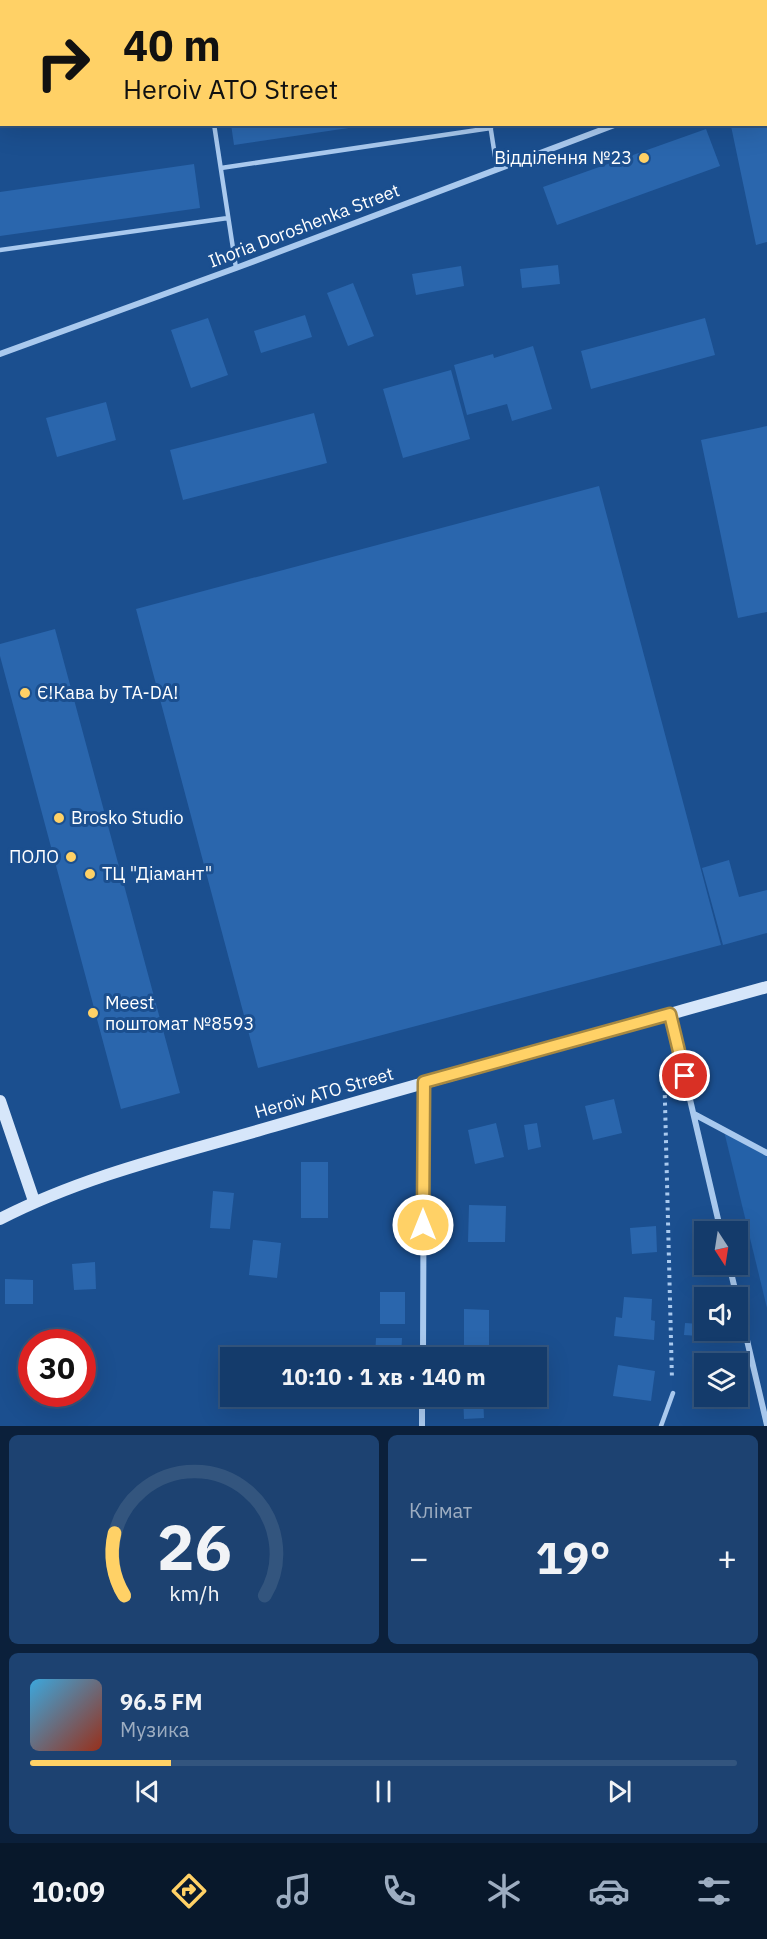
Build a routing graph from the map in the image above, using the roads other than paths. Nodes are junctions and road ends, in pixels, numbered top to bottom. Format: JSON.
{"nodes":[{"id":1,"x":214,"y":126,"type":"edge"},
{"id":2,"x":490,"y":126,"type":"edge"},
{"id":3,"x":612,"y":126,"type":"edge"},
{"id":4,"x":221,"y":168,"type":"junction"},
{"id":5,"x":497,"y":169,"type":"junction"},
{"id":6,"x":228,"y":218,"type":"junction"},
{"id":7,"x":0,"y":250,"type":"edge"},
{"id":8,"x":236,"y":268,"type":"junction"},
{"id":9,"x":0,"y":354,"type":"edge"},
{"id":10,"x":767,"y":987,"type":"edge"},
{"id":11,"x":670,"y":1014,"type":"junction"},
{"id":12,"x":424,"y":1082,"type":"junction"},
{"id":13,"x":0,"y":1101,"type":"edge"},
{"id":14,"x":694,"y":1114,"type":"junction"},
{"id":15,"x":767,"y":1153,"type":"edge"},
{"id":16,"x":34,"y":1201,"type":"junction"},
{"id":17,"x":0,"y":1219,"type":"edge"},
{"id":18,"x":718,"y":1221,"type":"edge"},
{"id":19,"x":747,"y":1341,"type":"edge"},
{"id":20,"x":423,"y":1347,"type":"edge"},
{"id":21,"x":673,"y":1393,"type":"road end"},
{"id":22,"x":422,"y":1407,"type":"edge"},
{"id":23,"x":767,"y":1425,"type":"edge"},
{"id":24,"x":422,"y":1426,"type":"edge"},
{"id":25,"x":661,"y":1426,"type":"edge"}],
"edges":[{"from":1,"to":4,"type":"lane"},
{"from":2,"to":4,"type":"lane"},
{"from":2,"to":5,"type":"lane"},
{"from":3,"to":5,"type":"street","name":"Ihoria Doroshenka Street"},
{"from":4,"to":6,"type":"lane"},
{"from":5,"to":8,"type":"street","name":"Ihoria Doroshenka Street"},
{"from":6,"to":7,"type":"lane"},
{"from":6,"to":8,"type":"lane"},
{"from":8,"to":9,"type":"street","name":"Ihoria Doroshenka Street"},
{"from":10,"to":11,"type":"main road","name":"Heroiv ATO Street"},
{"from":11,"to":12,"type":"main road","name":"Heroiv ATO Street"},
{"from":11,"to":14,"type":"street"},
{"from":12,"to":16,"type":"main road","name":"Heroiv ATO Street"},
{"from":12,"to":20,"type":"street"},
{"from":13,"to":16,"type":"main road"},
{"from":14,"to":15,"type":"street"},
{"from":14,"to":18,"type":"street"},
{"from":16,"to":17,"type":"main road","name":"Heroiv ATO Street"},
{"from":19,"to":23,"type":"street"},
{"from":21,"to":25,"type":"lane"},
{"from":22,"to":24,"type":"street"}]}
